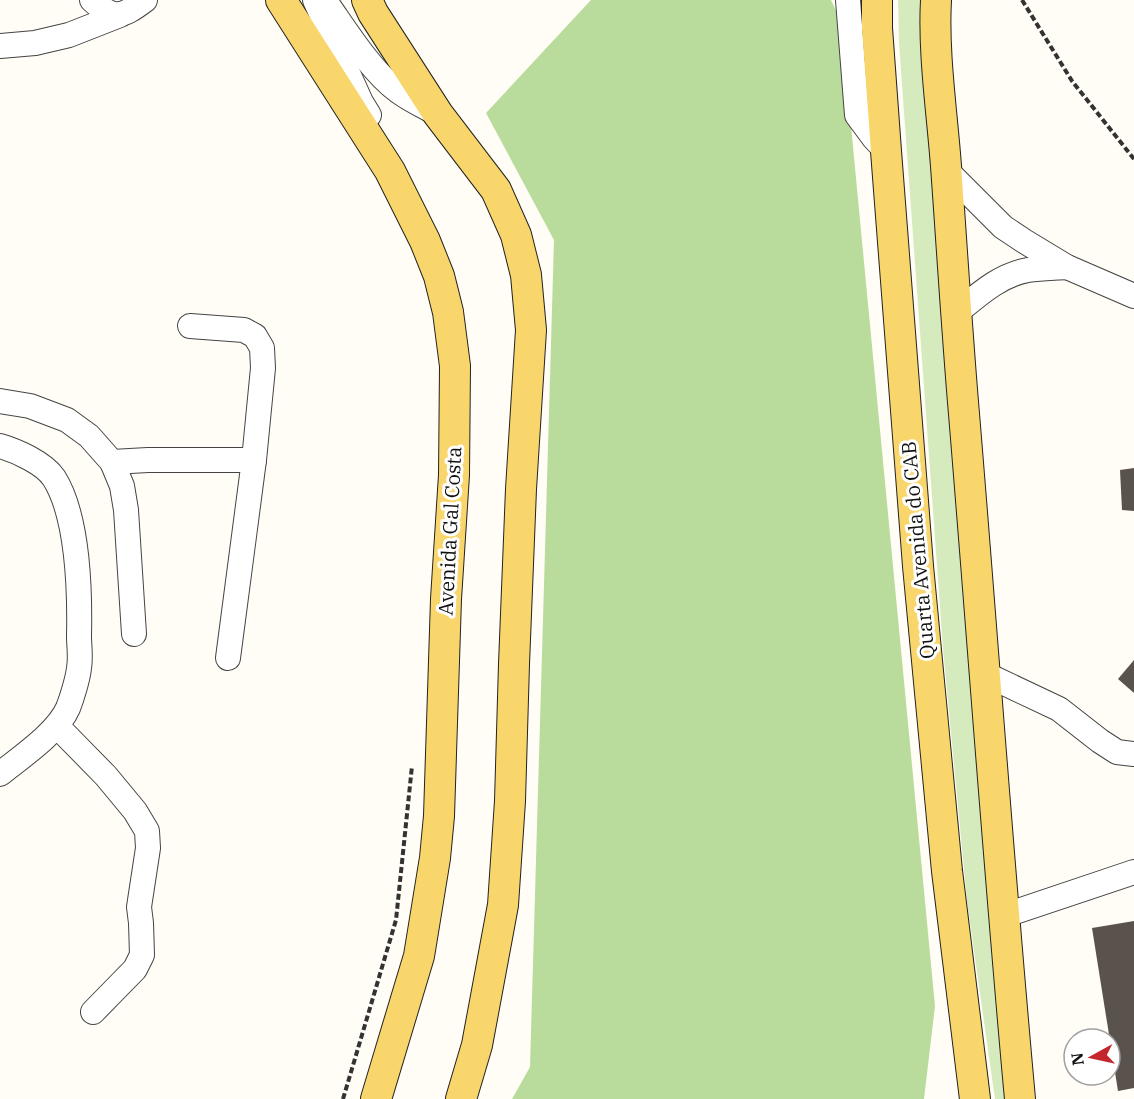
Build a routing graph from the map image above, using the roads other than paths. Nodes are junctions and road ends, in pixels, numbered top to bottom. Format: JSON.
{"nodes":[{"id":1,"x":92,"y":0,"type":"edge"},
{"id":2,"x":145,"y":0,"type":"edge"},
{"id":3,"x":281,"y":0,"type":"edge"},
{"id":4,"x":291,"y":0,"type":"edge"},
{"id":5,"x":315,"y":0,"type":"edge"},
{"id":6,"x":324,"y":0,"type":"edge"},
{"id":7,"x":848,"y":0,"type":"edge"},
{"id":8,"x":877,"y":0,"type":"edge"},
{"id":9,"x":936,"y":0,"type":"edge"},
{"id":10,"x":364,"y":4,"type":"edge"},
{"id":11,"x":120,"y":15,"type":"junction"},
{"id":12,"x":0,"y":46,"type":"edge"},
{"id":13,"x":361,"y":102,"type":"junction"},
{"id":14,"x":438,"y":114,"type":"junction"},
{"id":15,"x":886,"y":151,"type":"junction"},
{"id":16,"x":946,"y":170,"type":"junction"},
{"id":17,"x":390,"y":171,"type":"junction"},
{"id":18,"x":1067,"y":267,"type":"junction"},
{"id":19,"x":1134,"y":296,"type":"edge"},
{"id":20,"x":955,"y":314,"type":"junction"},
{"id":21,"x":190,"y":326,"type":"dead end"},
{"id":22,"x":0,"y":401,"type":"edge"},
{"id":23,"x":0,"y":446,"type":"edge"},
{"id":24,"x":254,"y":460,"type":"junction"},
{"id":25,"x":112,"y":462,"type":"junction"},
{"id":26,"x":134,"y":634,"type":"dead end"},
{"id":27,"x":228,"y":658,"type":"dead end"},
{"id":28,"x":985,"y":674,"type":"junction"},
{"id":29,"x":57,"y":726,"type":"junction"},
{"id":30,"x":1134,"y":754,"type":"edge"},
{"id":31,"x":0,"y":774,"type":"edge"},
{"id":32,"x":1134,"y":872,"type":"edge"},
{"id":33,"x":1003,"y":916,"type":"junction"},
{"id":34,"x":93,"y":1012,"type":"dead end"},
{"id":35,"x":376,"y":1099,"type":"edge"},
{"id":36,"x":461,"y":1099,"type":"edge"},
{"id":37,"x":975,"y":1099,"type":"edge"},
{"id":38,"x":1020,"y":1099,"type":"edge"}],
"edges":[{"from":1,"to":11,"type":"street"},
{"from":2,"to":11,"type":"street"},
{"from":3,"to":17,"type":"main road","name":"Avenida Gal Costa"},
{"from":4,"to":13,"type":"street"},
{"from":5,"to":13,"type":"street"},
{"from":6,"to":14,"type":"street"},
{"from":7,"to":15,"type":"street"},
{"from":8,"to":15,"type":"main road","name":"Quarta Avenida do CAB"},
{"from":9,"to":16,"type":"main road"},
{"from":10,"to":14,"type":"main road"},
{"from":11,"to":12,"type":"street"},
{"from":13,"to":17,"type":"street"},
{"from":14,"to":36,"type":"main road"},
{"from":15,"to":37,"type":"main road","name":"Quarta Avenida do CAB"},
{"from":16,"to":18,"type":"street"},
{"from":16,"to":20,"type":"main road"},
{"from":17,"to":35,"type":"main road","name":"Avenida Gal Costa"},
{"from":18,"to":19,"type":"street"},
{"from":18,"to":20,"type":"street"},
{"from":20,"to":28,"type":"main road"},
{"from":21,"to":24,"type":"street"},
{"from":22,"to":25,"type":"street"},
{"from":23,"to":29,"type":"street"},
{"from":24,"to":25,"type":"street"},
{"from":24,"to":27,"type":"street"},
{"from":25,"to":26,"type":"street"},
{"from":28,"to":30,"type":"street"},
{"from":28,"to":33,"type":"main road"},
{"from":29,"to":31,"type":"street"},
{"from":29,"to":34,"type":"street"},
{"from":32,"to":33,"type":"street"},
{"from":33,"to":38,"type":"main road"}]}
